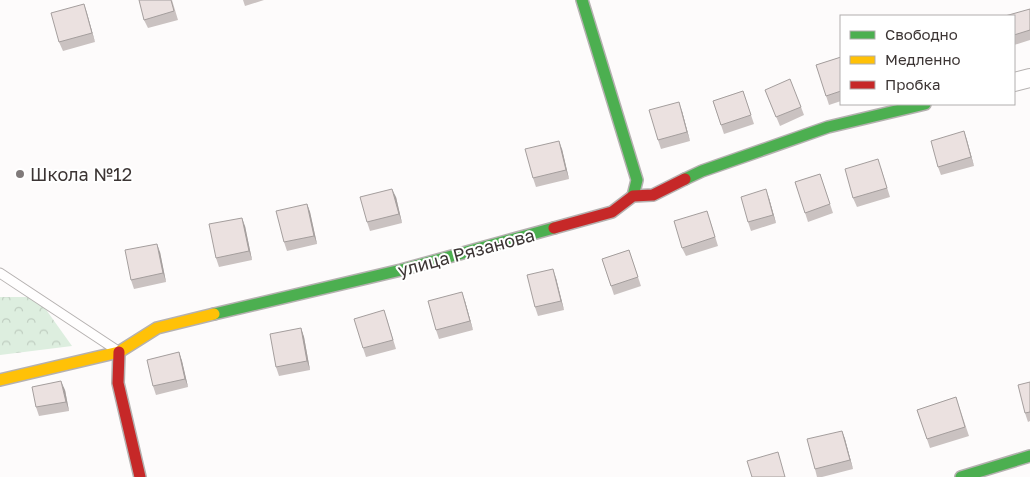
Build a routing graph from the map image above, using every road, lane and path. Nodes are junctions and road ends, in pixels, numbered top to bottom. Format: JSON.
{"nodes":[{"id":1,"x":582,"y":0,"type":"edge"},
{"id":2,"x":1030,"y":78,"type":"edge"},
{"id":3,"x":1015,"y":82,"type":"edge"},
{"id":4,"x":921,"y":105,"type":"edge"},
{"id":5,"x":633,"y":196,"type":"junction"},
{"id":6,"x":0,"y":274,"type":"edge"},
{"id":7,"x":119,"y":352,"type":"junction"},
{"id":8,"x":0,"y":380,"type":"edge"},
{"id":9,"x":1030,"y":456,"type":"edge"},
{"id":10,"x":140,"y":477,"type":"edge"},
{"id":11,"x":961,"y":477,"type":"edge"}],
"edges":[{"from":1,"to":5,"type":"street"},
{"from":2,"to":3,"type":"street"},
{"from":4,"to":5,"type":"street"},
{"from":5,"to":7,"type":"street","name":"улица Рязанова"},
{"from":6,"to":7,"type":"lane"},
{"from":7,"to":8,"type":"street","name":"улица Рязанова"},
{"from":7,"to":10,"type":"street"},
{"from":9,"to":11,"type":"street"}]}
